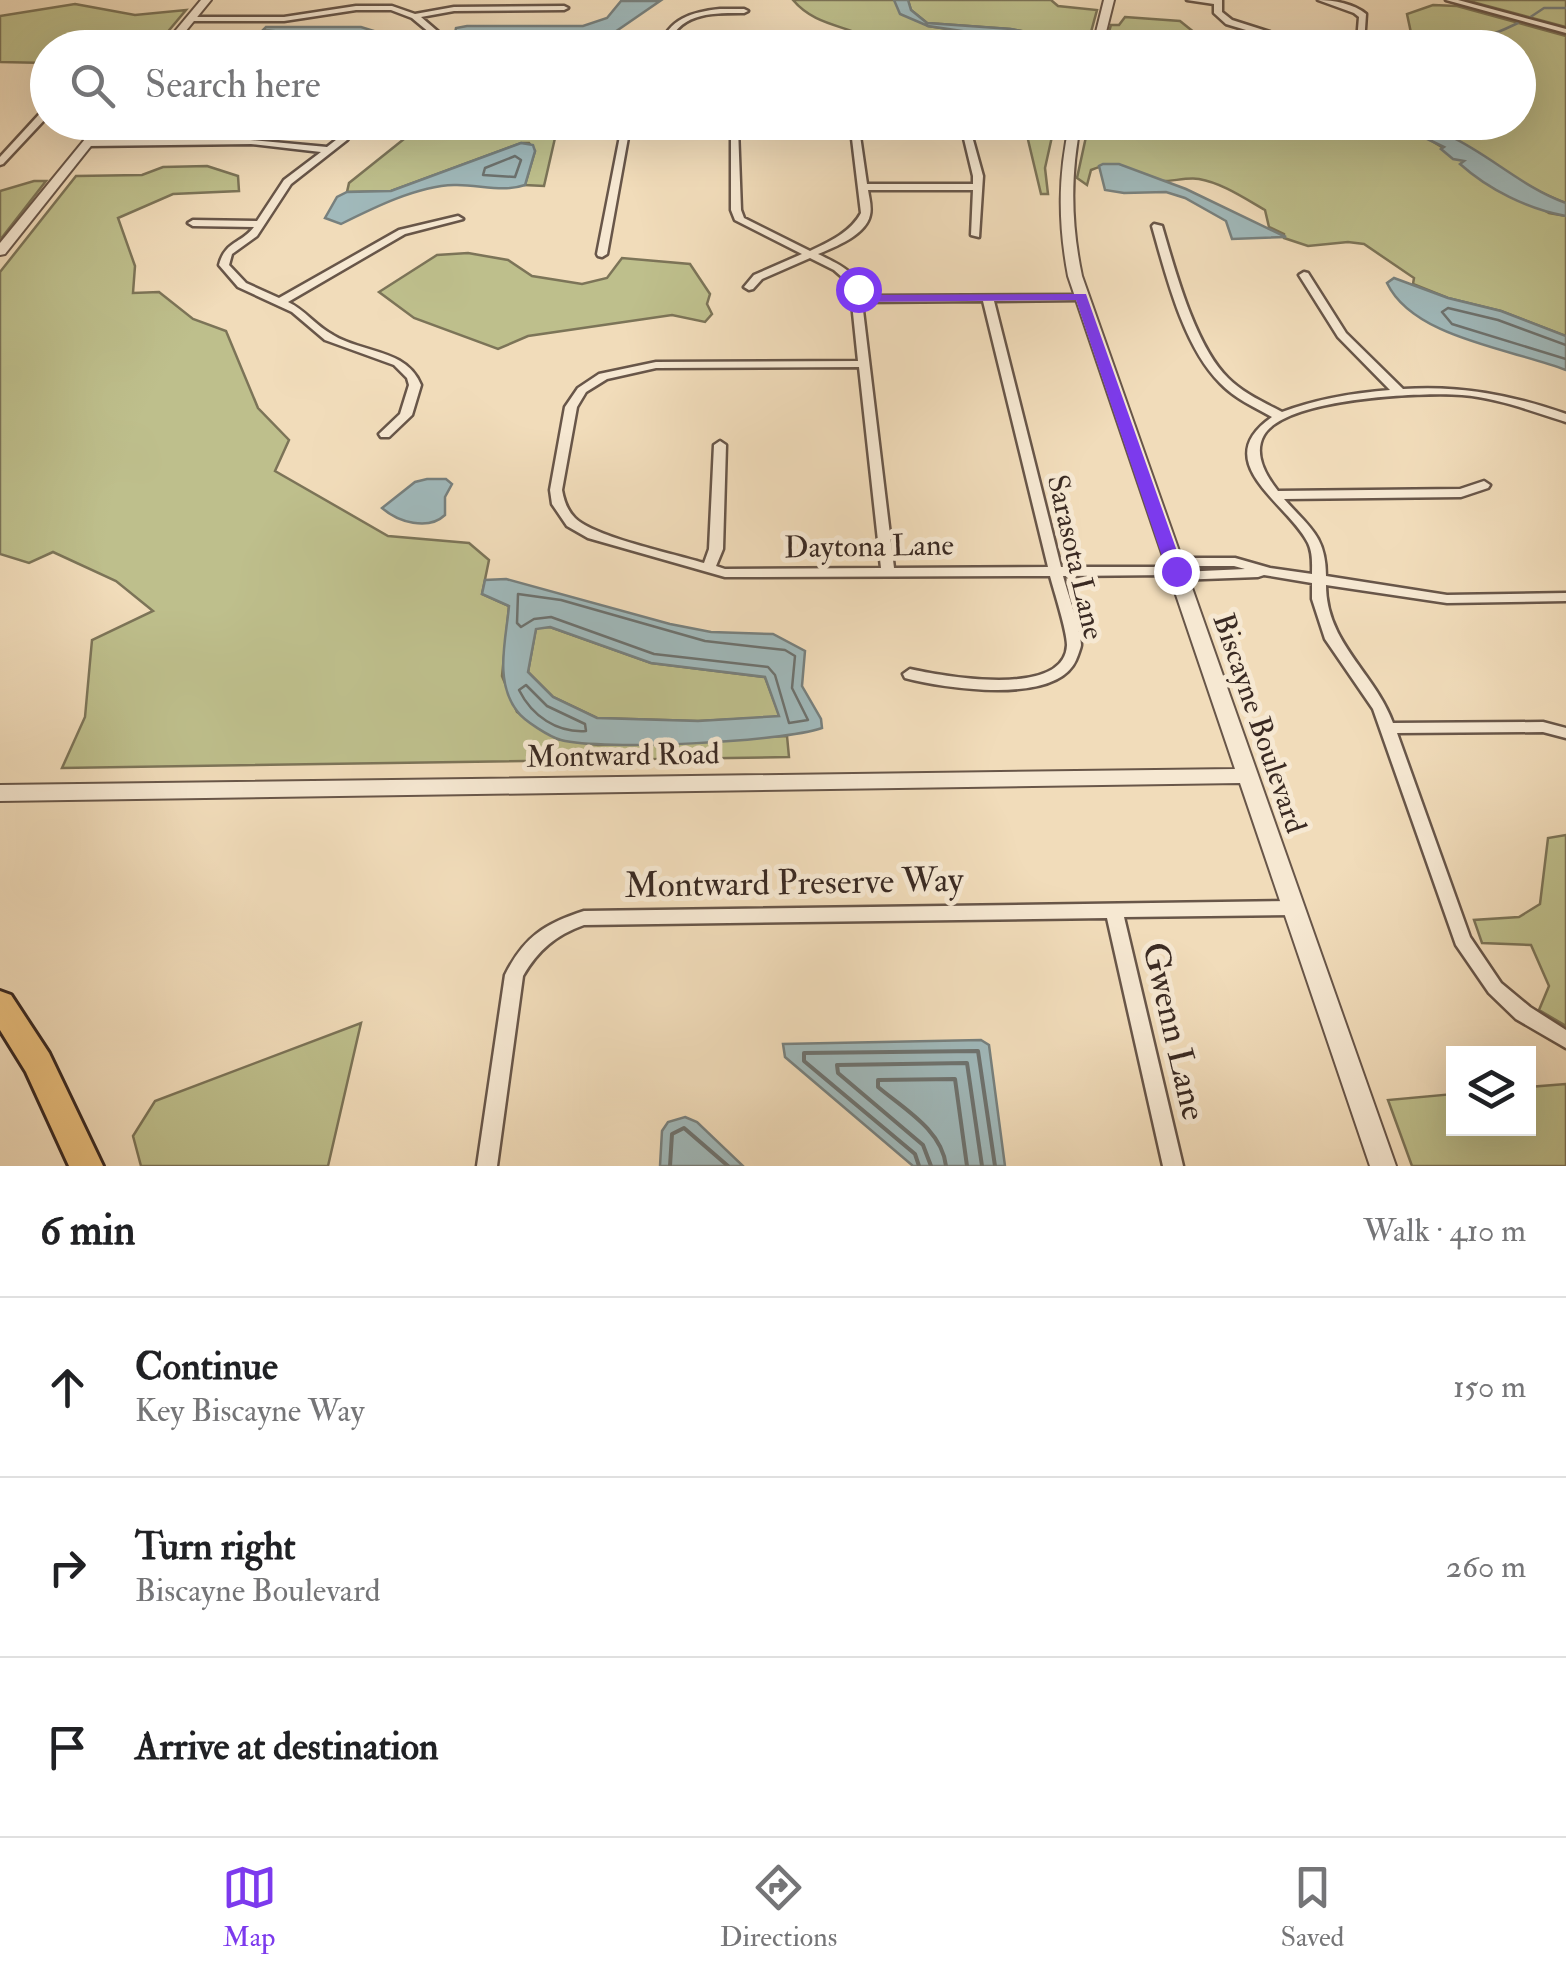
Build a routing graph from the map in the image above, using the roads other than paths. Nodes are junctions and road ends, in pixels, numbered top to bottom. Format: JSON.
{"nodes":[{"id":1,"x":206,"y":0,"type":"edge"},
{"id":2,"x":1109,"y":0,"type":"edge"},
{"id":3,"x":1191,"y":0,"type":"edge"},
{"id":4,"x":1322,"y":0,"type":"edge"},
{"id":5,"x":1450,"y":0,"type":"edge"},
{"id":6,"x":1218,"y":1,"type":"edge"},
{"id":7,"x":564,"y":8,"type":"dead end"},
{"id":8,"x":744,"y":11,"type":"dead end"},
{"id":9,"x":415,"y":16,"type":"junction"},
{"id":10,"x":189,"y":21,"type":"junction"},
{"id":11,"x":181,"y":30,"type":"edge"},
{"id":12,"x":432,"y":30,"type":"edge"},
{"id":13,"x":672,"y":30,"type":"edge"},
{"id":14,"x":1102,"y":30,"type":"edge"},
{"id":15,"x":1256,"y":30,"type":"edge"},
{"id":16,"x":1362,"y":30,"type":"edge"},
{"id":17,"x":1566,"y":30,"type":"edge"},
{"id":18,"x":30,"y":130,"type":"edge"},
{"id":19,"x":90,"y":140,"type":"edge"},
{"id":20,"x":339,"y":140,"type":"edge"},
{"id":21,"x":624,"y":140,"type":"edge"},
{"id":22,"x":738,"y":140,"type":"edge"},
{"id":23,"x":856,"y":140,"type":"edge"},
{"id":24,"x":968,"y":140,"type":"edge"},
{"id":25,"x":1072,"y":140,"type":"edge"},
{"id":26,"x":233,"y":141,"type":"joint"},
{"id":27,"x":85,"y":146,"type":"junction"},
{"id":28,"x":329,"y":150,"type":"junction"},
{"id":29,"x":0,"y":162,"type":"edge"},
{"id":30,"x":978,"y":187,"type":"junction"},
{"id":31,"x":863,"y":188,"type":"junction"},
{"id":32,"x":458,"y":220,"type":"dead end"},
{"id":33,"x":193,"y":223,"type":"dead end"},
{"id":34,"x":260,"y":224,"type":"junction"},
{"id":35,"x":1157,"y":226,"type":"dead end"},
{"id":36,"x":976,"y":235,"type":"dead end"},
{"id":37,"x":0,"y":251,"type":"edge"},
{"id":38,"x":602,"y":254,"type":"dead end"},
{"id":39,"x":807,"y":254,"type":"junction"},
{"id":40,"x":1304,"y":274,"type":"dead end"},
{"id":41,"x":749,"y":287,"type":"dead end"},
{"id":42,"x":1081,"y":296,"type":"junction"},
{"id":43,"x":858,"y":298,"type":"junction"},
{"id":44,"x":988,"y":298,"type":"junction"},
{"id":45,"x":280,"y":302,"type":"junction"},
{"id":46,"x":864,"y":364,"type":"junction"},
{"id":47,"x":603,"y":376,"type":"joint"},
{"id":48,"x":1400,"y":393,"type":"junction"},
{"id":49,"x":1278,"y":416,"type":"junction"},
{"id":50,"x":1566,"y":418,"type":"edge"},
{"id":51,"x":386,"y":434,"type":"dead end"},
{"id":52,"x":720,"y":445,"type":"dead end"},
{"id":53,"x":1484,"y":485,"type":"dead end"},
{"id":54,"x":1274,"y":495,"type":"junction"},
{"id":55,"x":572,"y":523,"type":"joint"},
{"id":56,"x":708,"y":570,"type":"junction"},
{"id":57,"x":1175,"y":570,"type":"junction"},
{"id":58,"x":1056,"y":571,"type":"junction"},
{"id":59,"x":888,"y":573,"type":"junction"},
{"id":60,"x":1318,"y":578,"type":"junction"},
{"id":61,"x":1566,"y":597,"type":"edge"},
{"id":62,"x":910,"y":674,"type":"dead end"},
{"id":63,"x":1388,"y":728,"type":"junction"},
{"id":64,"x":1566,"y":733,"type":"edge"},
{"id":65,"x":1248,"y":776,"type":"junction"},
{"id":66,"x":0,"y":793,"type":"edge"},
{"id":67,"x":1293,"y":908,"type":"junction"},
{"id":68,"x":1114,"y":910,"type":"junction"},
{"id":69,"x":0,"y":1004,"type":"edge"},
{"id":70,"x":1566,"y":1040,"type":"edge"},
{"id":71,"x":86,"y":1166,"type":"edge"},
{"id":72,"x":487,"y":1166,"type":"edge"},
{"id":73,"x":1173,"y":1166,"type":"edge"},
{"id":74,"x":1383,"y":1166,"type":"edge"}],
"edges":[{"from":1,"to":10,"type":"street"},
{"from":2,"to":14,"type":"street"},
{"from":3,"to":6,"type":"street"},
{"from":4,"to":16,"type":"street"},
{"from":5,"to":17,"type":"street"},
{"from":6,"to":15,"type":"street"},
{"from":7,"to":9,"type":"street"},
{"from":8,"to":13,"type":"street"},
{"from":9,"to":10,"type":"street"},
{"from":9,"to":12,"type":"street"},
{"from":10,"to":11,"type":"street"},
{"from":18,"to":29,"type":"street"},
{"from":19,"to":27,"type":"street"},
{"from":20,"to":28,"type":"street"},
{"from":21,"to":38,"type":"street"},
{"from":22,"to":39,"type":"street"},
{"from":23,"to":31,"type":"street"},
{"from":24,"to":30,"type":"street"},
{"from":25,"to":42,"type":"street","name":"Biscayne Boulevard"},
{"from":26,"to":27,"type":"street"},
{"from":26,"to":28,"type":"street"},
{"from":27,"to":37,"type":"street"},
{"from":28,"to":34,"type":"street"},
{"from":30,"to":31,"type":"street"},
{"from":30,"to":36,"type":"street"},
{"from":31,"to":39,"type":"street"},
{"from":32,"to":45,"type":"street"},
{"from":33,"to":34,"type":"street"},
{"from":34,"to":45,"type":"street"},
{"from":35,"to":49,"type":"street"},
{"from":39,"to":41,"type":"street"},
{"from":39,"to":43,"type":"street"},
{"from":40,"to":48,"type":"street"},
{"from":42,"to":44,"type":"street"},
{"from":42,"to":57,"type":"street","name":"Biscayne Boulevard"},
{"from":43,"to":44,"type":"street"},
{"from":43,"to":46,"type":"street"},
{"from":44,"to":58,"type":"street","name":"Sarasota Lane"},
{"from":45,"to":51,"type":"street"},
{"from":46,"to":47,"type":"street"},
{"from":46,"to":59,"type":"street"},
{"from":47,"to":55,"type":"street"},
{"from":48,"to":49,"type":"street"},
{"from":48,"to":50,"type":"street"},
{"from":49,"to":54,"type":"street"},
{"from":52,"to":56,"type":"street"},
{"from":53,"to":54,"type":"street"},
{"from":54,"to":60,"type":"street"},
{"from":55,"to":56,"type":"street","name":"Daytona Lane"},
{"from":56,"to":59,"type":"street","name":"Daytona Lane"},
{"from":57,"to":58,"type":"street","name":"Daytona Lane"},
{"from":57,"to":60,"type":"street"},
{"from":57,"to":65,"type":"street","name":"Biscayne Boulevard"},
{"from":58,"to":59,"type":"street","name":"Daytona Lane"},
{"from":58,"to":62,"type":"street","name":"Sarasota Lane"},
{"from":60,"to":61,"type":"street"},
{"from":60,"to":63,"type":"street"},
{"from":63,"to":64,"type":"street"},
{"from":63,"to":70,"type":"street"},
{"from":65,"to":66,"type":"street","name":"Montward Road"},
{"from":65,"to":67,"type":"street","name":"Biscayne Boulevard"},
{"from":67,"to":68,"type":"street","name":"Montward Preserve Way"},
{"from":67,"to":74,"type":"street","name":"Biscayne Boulevard"},
{"from":68,"to":72,"type":"street","name":"Montward Preserve Way"},
{"from":68,"to":73,"type":"street","name":"Gwenn Lane"},
{"from":69,"to":71,"type":"main road"}]}
